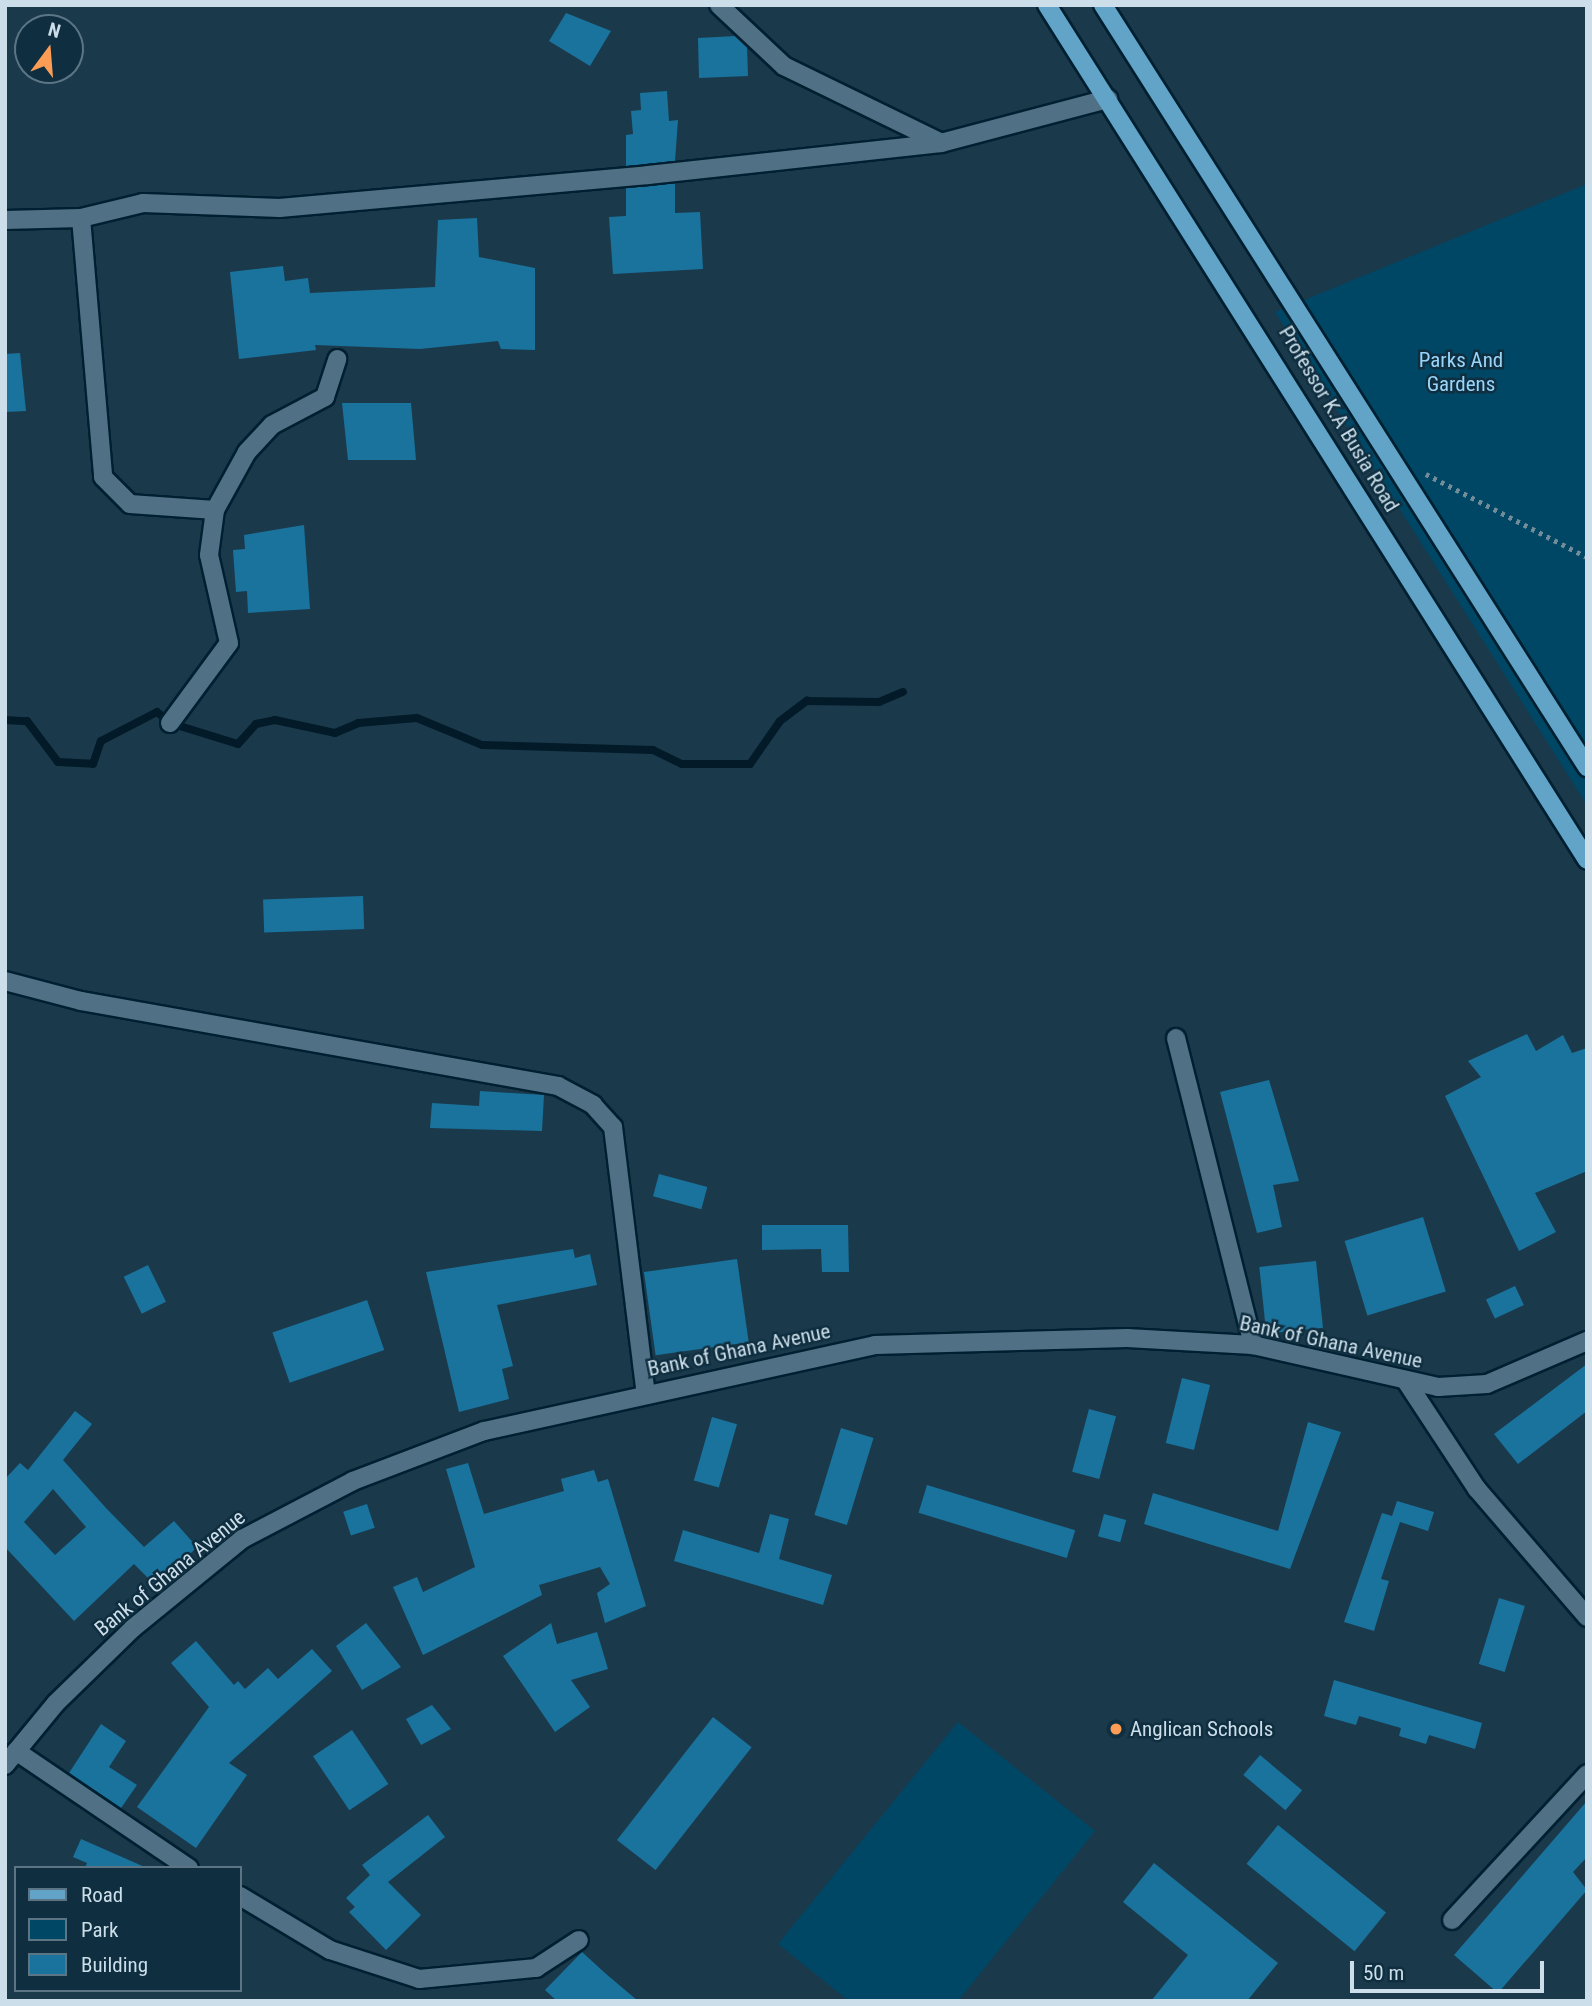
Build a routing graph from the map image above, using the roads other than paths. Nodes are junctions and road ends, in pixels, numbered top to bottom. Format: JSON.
{"nodes":[{"id":1,"x":719,"y":5,"type":"edge"},
{"id":2,"x":1047,"y":5,"type":"edge"},
{"id":3,"x":1103,"y":5,"type":"edge"},
{"id":4,"x":1108,"y":99,"type":"junction"},
{"id":5,"x":941,"y":143,"type":"junction"},
{"id":6,"x":81,"y":218,"type":"junction"},
{"id":7,"x":5,"y":220,"type":"edge"},
{"id":8,"x":337,"y":359,"type":"dead end"},
{"id":9,"x":215,"y":510,"type":"junction"},
{"id":10,"x":170,"y":723,"type":"dead end"},
{"id":11,"x":1587,"y":766,"type":"edge"},
{"id":12,"x":1587,"y":860,"type":"edge"},
{"id":13,"x":5,"y":981,"type":"edge"},
{"id":14,"x":1176,"y":1038,"type":"dead end"},
{"id":15,"x":1587,"y":1341,"type":"edge"},
{"id":16,"x":1253,"y":1345,"type":"junction"},
{"id":17,"x":1406,"y":1381,"type":"junction"},
{"id":18,"x":646,"y":1394,"type":"junction"},
{"id":19,"x":1587,"y":1617,"type":"edge"},
{"id":20,"x":11,"y":1758,"type":"edge"},
{"id":21,"x":1587,"y":1774,"type":"edge"},
{"id":22,"x":186,"y":1866,"type":"edge"},
{"id":23,"x":242,"y":1897,"type":"edge"},
{"id":24,"x":1452,"y":1920,"type":"dead end"},
{"id":25,"x":579,"y":1940,"type":"dead end"}],
"edges":[{"from":1,"to":5,"type":"street"},
{"from":2,"to":4,"type":"main road","name":"Professor K.A Busia Road"},
{"from":3,"to":11,"type":"main road","name":"Professor K.A Busia Road"},
{"from":4,"to":5,"type":"street"},
{"from":4,"to":12,"type":"main road","name":"Professor K.A Busia Road"},
{"from":5,"to":6,"type":"street"},
{"from":6,"to":7,"type":"street"},
{"from":6,"to":9,"type":"street"},
{"from":8,"to":9,"type":"street"},
{"from":9,"to":10,"type":"street"},
{"from":13,"to":18,"type":"street"},
{"from":14,"to":16,"type":"street"},
{"from":15,"to":17,"type":"street","name":"Bank of Ghana Avenue"},
{"from":16,"to":17,"type":"street","name":"Bank of Ghana Avenue"},
{"from":16,"to":18,"type":"street","name":"Bank of Ghana Avenue"},
{"from":17,"to":19,"type":"street"},
{"from":18,"to":20,"type":"street","name":"Bank of Ghana Avenue"},
{"from":20,"to":22,"type":"street"},
{"from":21,"to":24,"type":"street"},
{"from":23,"to":25,"type":"street"}]}
